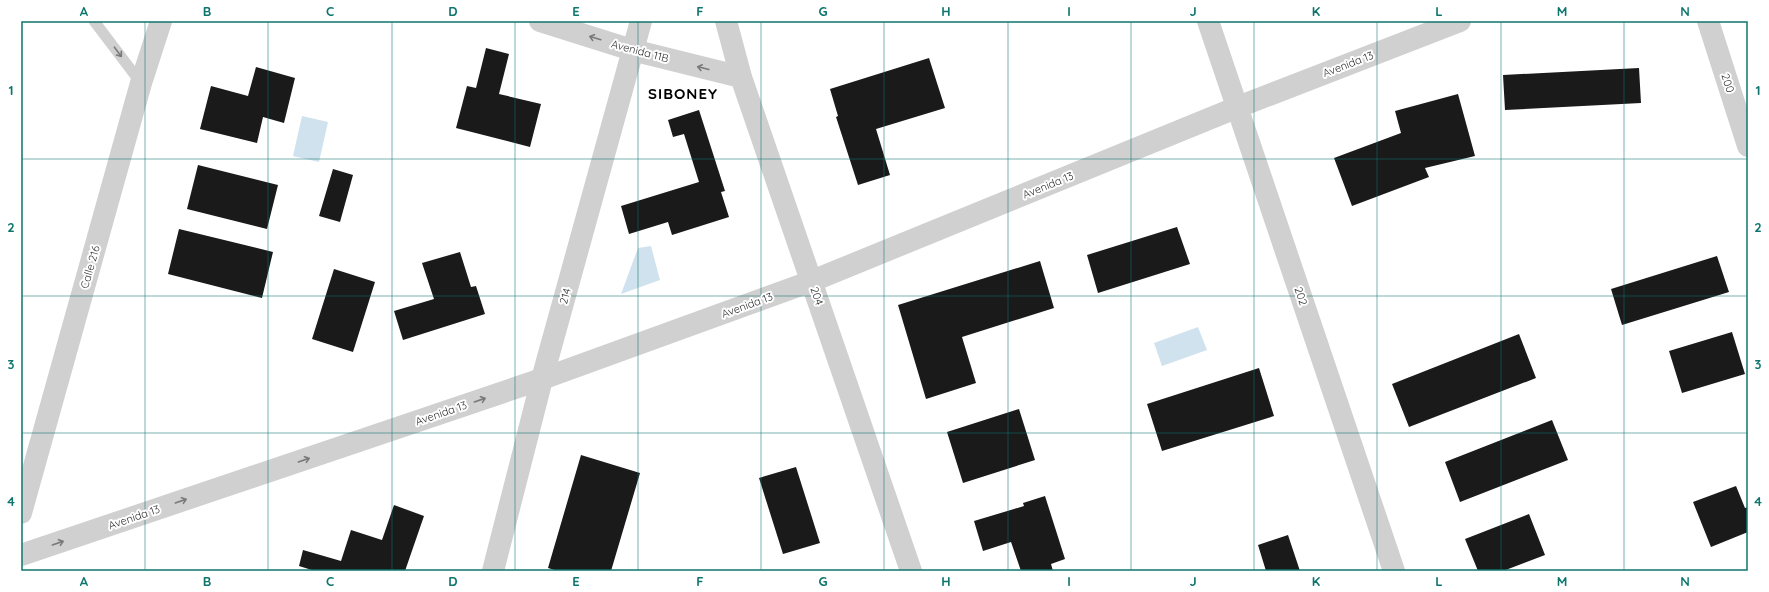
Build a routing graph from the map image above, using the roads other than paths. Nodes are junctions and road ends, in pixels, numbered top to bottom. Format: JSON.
{"nodes":[{"id":1,"x":94,"y":21,"type":"edge"},
{"id":2,"x":161,"y":21,"type":"edge"},
{"id":3,"x":540,"y":21,"type":"edge"},
{"id":4,"x":641,"y":21,"type":"edge"},
{"id":5,"x":726,"y":21,"type":"edge"},
{"id":6,"x":1208,"y":21,"type":"edge"},
{"id":7,"x":1460,"y":21,"type":"edge"},
{"id":8,"x":1708,"y":21,"type":"edge"},
{"id":9,"x":632,"y":50,"type":"junction"},
{"id":10,"x":741,"y":77,"type":"junction"},
{"id":11,"x":141,"y":83,"type":"junction"},
{"id":12,"x":1238,"y":107,"type":"junction"},
{"id":13,"x":1748,"y":146,"type":"edge"},
{"id":14,"x":812,"y":281,"type":"junction"},
{"id":15,"x":542,"y":379,"type":"junction"},
{"id":16,"x":21,"y":513,"type":"edge"},
{"id":17,"x":21,"y":555,"type":"edge"},
{"id":18,"x":493,"y":571,"type":"edge"},
{"id":19,"x":911,"y":571,"type":"edge"},
{"id":20,"x":1394,"y":571,"type":"edge"}],
"edges":[{"from":1,"to":11,"type":"lane","one_way":true},
{"from":2,"to":11,"type":"street","name":"Calle 216"},
{"from":9,"to":3,"type":"street","name":"Avenida 11B","one_way":true},
{"from":4,"to":9,"type":"street","name":"214"},
{"from":5,"to":10,"type":"street","name":"204"},
{"from":6,"to":12,"type":"street","name":"202"},
{"from":7,"to":12,"type":"street","name":"Avenida 13"},
{"from":8,"to":13,"type":"street","name":"200"},
{"from":10,"to":9,"type":"street","name":"Avenida 11B","one_way":true},
{"from":9,"to":15,"type":"street","name":"214"},
{"from":10,"to":14,"type":"street","name":"204"},
{"from":11,"to":16,"type":"street","name":"Calle 216"},
{"from":12,"to":14,"type":"street","name":"Avenida 13"},
{"from":12,"to":20,"type":"street","name":"202"},
{"from":14,"to":15,"type":"street","name":"Avenida 13"},
{"from":14,"to":19,"type":"street","name":"204"},
{"from":17,"to":15,"type":"street","name":"Avenida 13","one_way":true},
{"from":15,"to":18,"type":"street","name":"214"}]}
